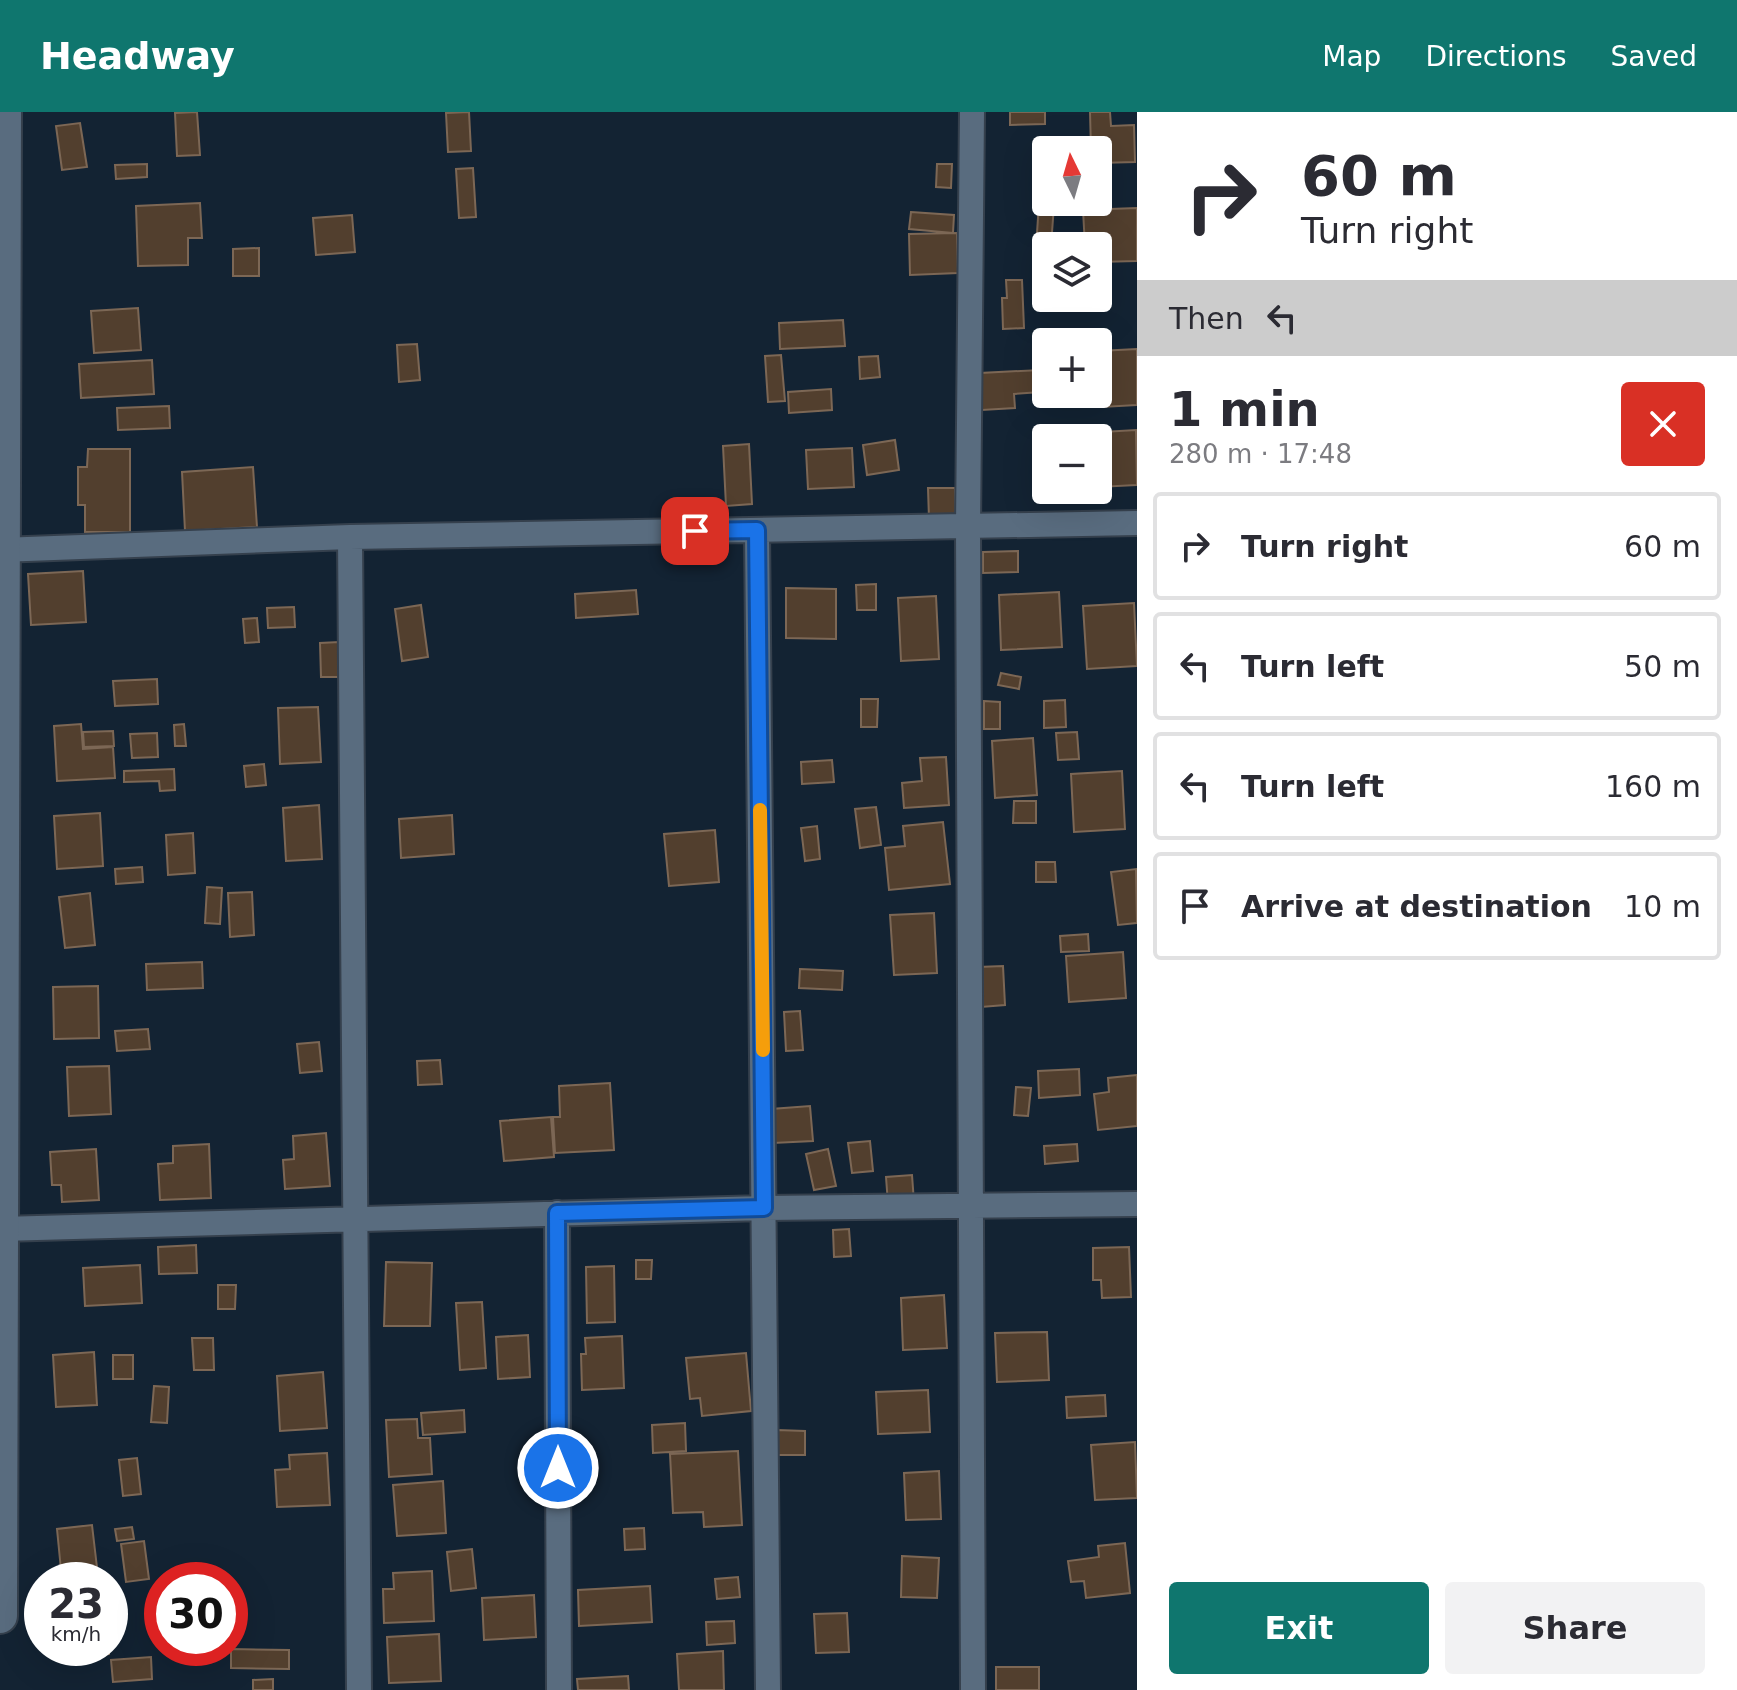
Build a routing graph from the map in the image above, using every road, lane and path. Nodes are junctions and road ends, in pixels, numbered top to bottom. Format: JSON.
{"nodes":[{"id":1,"x":4,"y":112,"type":"edge"},
{"id":2,"x":972,"y":112,"type":"edge"},
{"id":3,"x":1137,"y":523,"type":"edge"},
{"id":4,"x":968,"y":527,"type":"junction"},
{"id":5,"x":757,"y":530,"type":"junction"},
{"id":6,"x":350,"y":537,"type":"junction"},
{"id":7,"x":1,"y":550,"type":"edge"},
{"id":8,"x":1137,"y":1204,"type":"edge"},
{"id":9,"x":973,"y":1207,"type":"junction"},
{"id":10,"x":764,"y":1208,"type":"junction"},
{"id":11,"x":557,"y":1213,"type":"junction"},
{"id":12,"x":357,"y":1218,"type":"junction"},
{"id":13,"x":1,"y":1229,"type":"edge"},
{"id":14,"x":0,"y":1616,"type":"edge"},
{"id":15,"x":359,"y":1690,"type":"edge"},
{"id":16,"x":559,"y":1690,"type":"edge"},
{"id":17,"x":768,"y":1690,"type":"edge"},
{"id":18,"x":973,"y":1690,"type":"edge"}],
"edges":[{"from":1,"to":7,"type":"main road"},
{"from":2,"to":4,"type":"street"},
{"from":3,"to":4,"type":"street"},
{"from":4,"to":5,"type":"street"},
{"from":4,"to":9,"type":"street"},
{"from":5,"to":6,"type":"street"},
{"from":5,"to":10,"type":"street"},
{"from":6,"to":7,"type":"street"},
{"from":6,"to":12,"type":"street"},
{"from":7,"to":13,"type":"main road"},
{"from":8,"to":9,"type":"street"},
{"from":9,"to":10,"type":"street"},
{"from":9,"to":18,"type":"street"},
{"from":10,"to":11,"type":"street"},
{"from":10,"to":17,"type":"street"},
{"from":11,"to":12,"type":"street"},
{"from":11,"to":16,"type":"street"},
{"from":12,"to":13,"type":"street"},
{"from":12,"to":15,"type":"street"},
{"from":13,"to":14,"type":"main road"}]}
